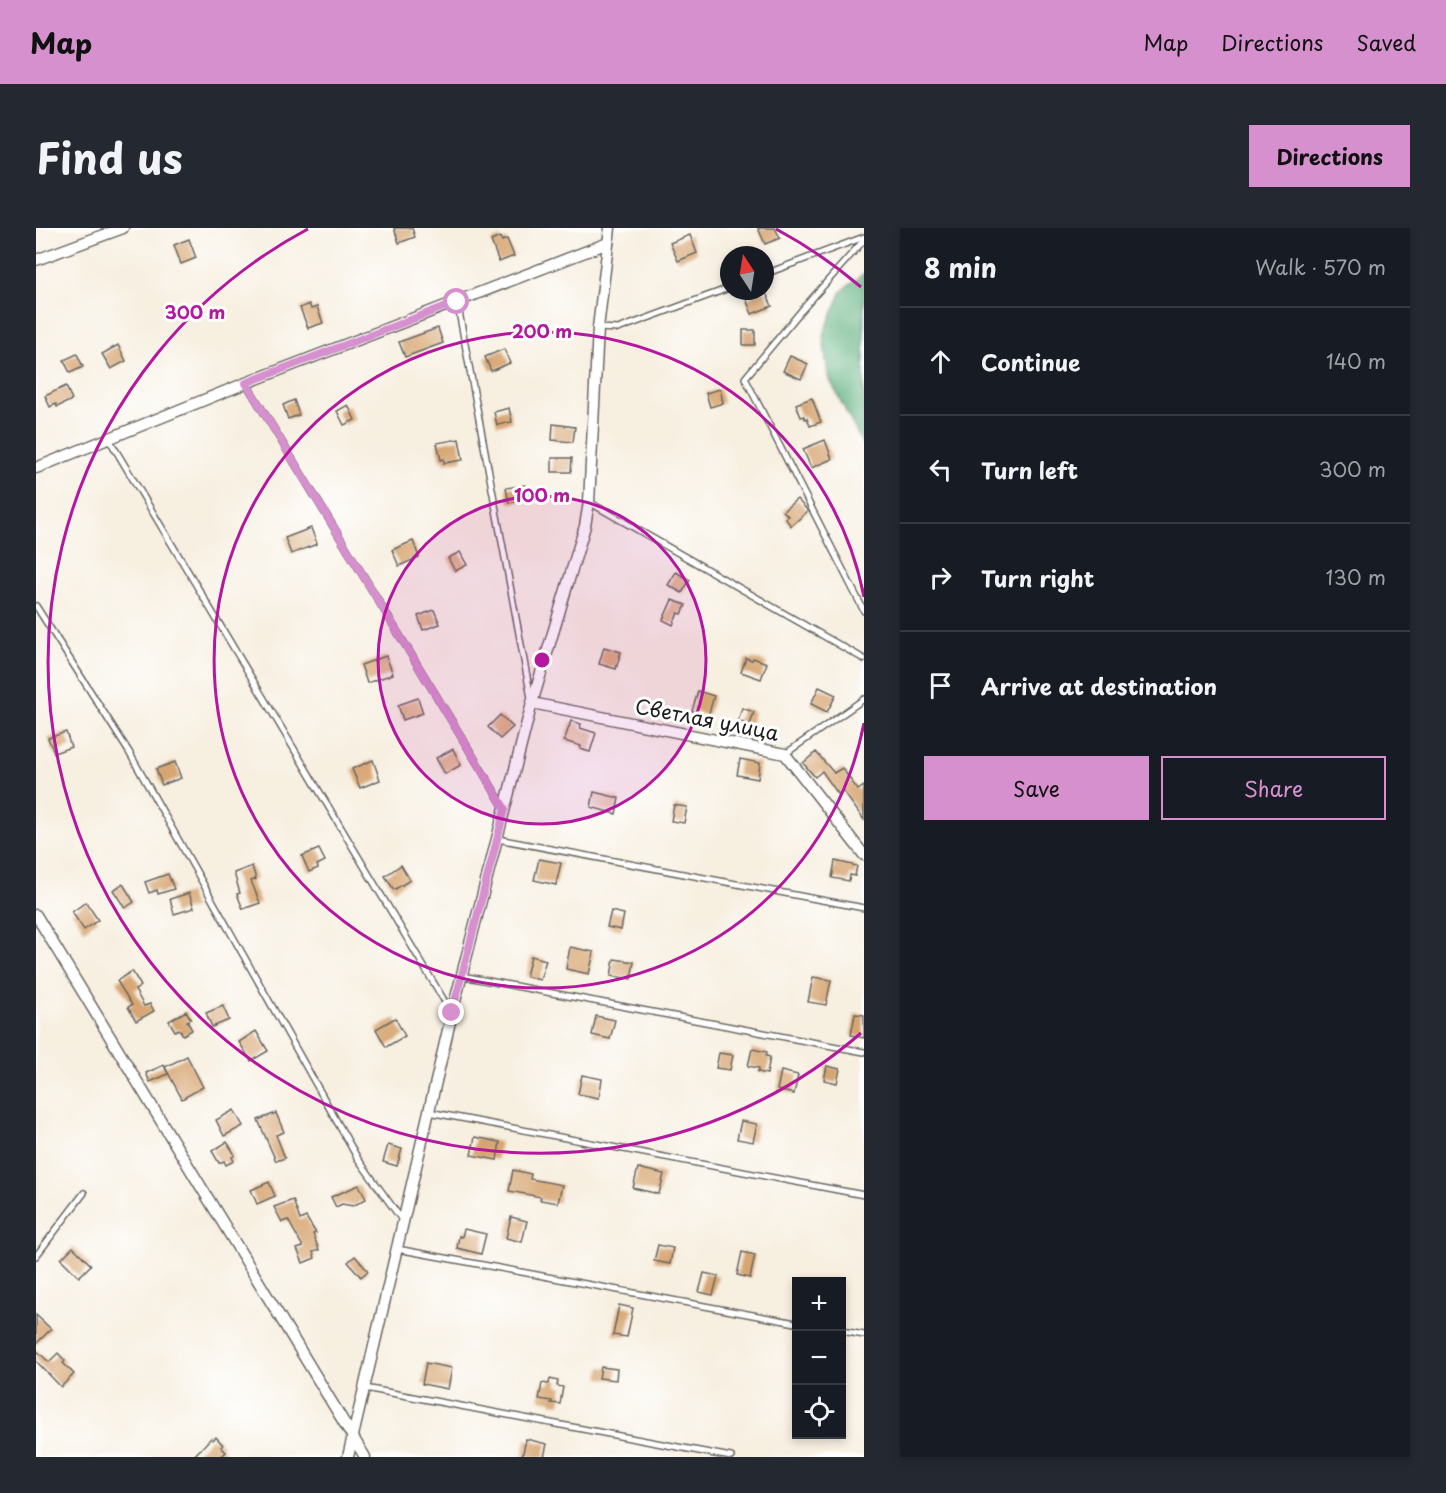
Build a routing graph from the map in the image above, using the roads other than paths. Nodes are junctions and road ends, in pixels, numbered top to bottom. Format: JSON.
{"nodes":[{"id":1,"x":123,"y":228,"type":"edge"},
{"id":2,"x":610,"y":228,"type":"edge"},
{"id":3,"x":864,"y":238,"type":"edge"},
{"id":4,"x":608,"y":243,"type":"junction"},
{"id":5,"x":36,"y":260,"type":"edge"},
{"id":6,"x":774,"y":271,"type":"edge"},
{"id":7,"x":720,"y":291,"type":"edge"},
{"id":8,"x":457,"y":302,"type":"junction"},
{"id":9,"x":598,"y":328,"type":"junction"},
{"id":10,"x":246,"y":383,"type":"junction"},
{"id":11,"x":109,"y":439,"type":"junction"},
{"id":12,"x":36,"y":468,"type":"edge"},
{"id":13,"x":589,"y":501,"type":"junction"},
{"id":14,"x":36,"y":606,"type":"edge"},
{"id":15,"x":864,"y":611,"type":"edge"},
{"id":16,"x":864,"y":659,"type":"edge"},
{"id":17,"x":864,"y":699,"type":"edge"},
{"id":18,"x":532,"y":703,"type":"junction"},
{"id":19,"x":785,"y":754,"type":"junction"},
{"id":20,"x":505,"y":809,"type":"junction"},
{"id":21,"x":498,"y":839,"type":"junction"},
{"id":22,"x":864,"y":855,"type":"edge"},
{"id":23,"x":864,"y":908,"type":"edge"},
{"id":24,"x":36,"y":915,"type":"edge"},
{"id":25,"x":462,"y":976,"type":"junction"},
{"id":26,"x":452,"y":1013,"type":"junction"},
{"id":27,"x":864,"y":1052,"type":"edge"},
{"id":28,"x":429,"y":1112,"type":"junction"},
{"id":29,"x":84,"y":1193,"type":"dead end"},
{"id":30,"x":864,"y":1195,"type":"edge"},
{"id":31,"x":404,"y":1222,"type":"junction"},
{"id":32,"x":397,"y":1249,"type":"junction"},
{"id":33,"x":36,"y":1256,"type":"edge"},
{"id":34,"x":792,"y":1322,"type":"edge"},
{"id":35,"x":846,"y":1332,"type":"edge"},
{"id":36,"x":864,"y":1335,"type":"edge"},
{"id":37,"x":365,"y":1388,"type":"junction"},
{"id":38,"x":354,"y":1438,"type":"junction"},
{"id":39,"x":348,"y":1457,"type":"edge"},
{"id":40,"x":365,"y":1457,"type":"edge"},
{"id":41,"x":731,"y":1457,"type":"edge"}],
"edges":[{"from":1,"to":5,"type":"street"},
{"from":2,"to":4,"type":"street"},
{"from":3,"to":6,"type":"lane"},
{"from":3,"to":15,"type":"lane"},
{"from":4,"to":8,"type":"street"},
{"from":4,"to":9,"type":"street"},
{"from":7,"to":9,"type":"lane"},
{"from":8,"to":10,"type":"street"},
{"from":8,"to":18,"type":"lane"},
{"from":9,"to":13,"type":"street"},
{"from":10,"to":11,"type":"street"},
{"from":10,"to":20,"type":"lane"},
{"from":11,"to":12,"type":"street"},
{"from":11,"to":26,"type":"lane"},
{"from":13,"to":16,"type":"lane"},
{"from":13,"to":18,"type":"street"},
{"from":14,"to":31,"type":"lane"},
{"from":17,"to":19,"type":"lane"},
{"from":18,"to":19,"type":"street","name":"Светлая улица"},
{"from":18,"to":20,"type":"street"},
{"from":19,"to":22,"type":"street","name":"Светлая улица"},
{"from":20,"to":21,"type":"street"},
{"from":21,"to":23,"type":"lane"},
{"from":21,"to":25,"type":"street"},
{"from":24,"to":38,"type":"street"},
{"from":25,"to":26,"type":"street"},
{"from":25,"to":27,"type":"lane"},
{"from":26,"to":28,"type":"street"},
{"from":28,"to":30,"type":"lane"},
{"from":28,"to":31,"type":"street"},
{"from":29,"to":33,"type":"lane"},
{"from":31,"to":32,"type":"street"},
{"from":32,"to":34,"type":"lane"},
{"from":32,"to":37,"type":"street"},
{"from":35,"to":36,"type":"lane"},
{"from":37,"to":38,"type":"street"},
{"from":37,"to":41,"type":"lane"},
{"from":38,"to":39,"type":"street"},
{"from":38,"to":40,"type":"street"}]}
